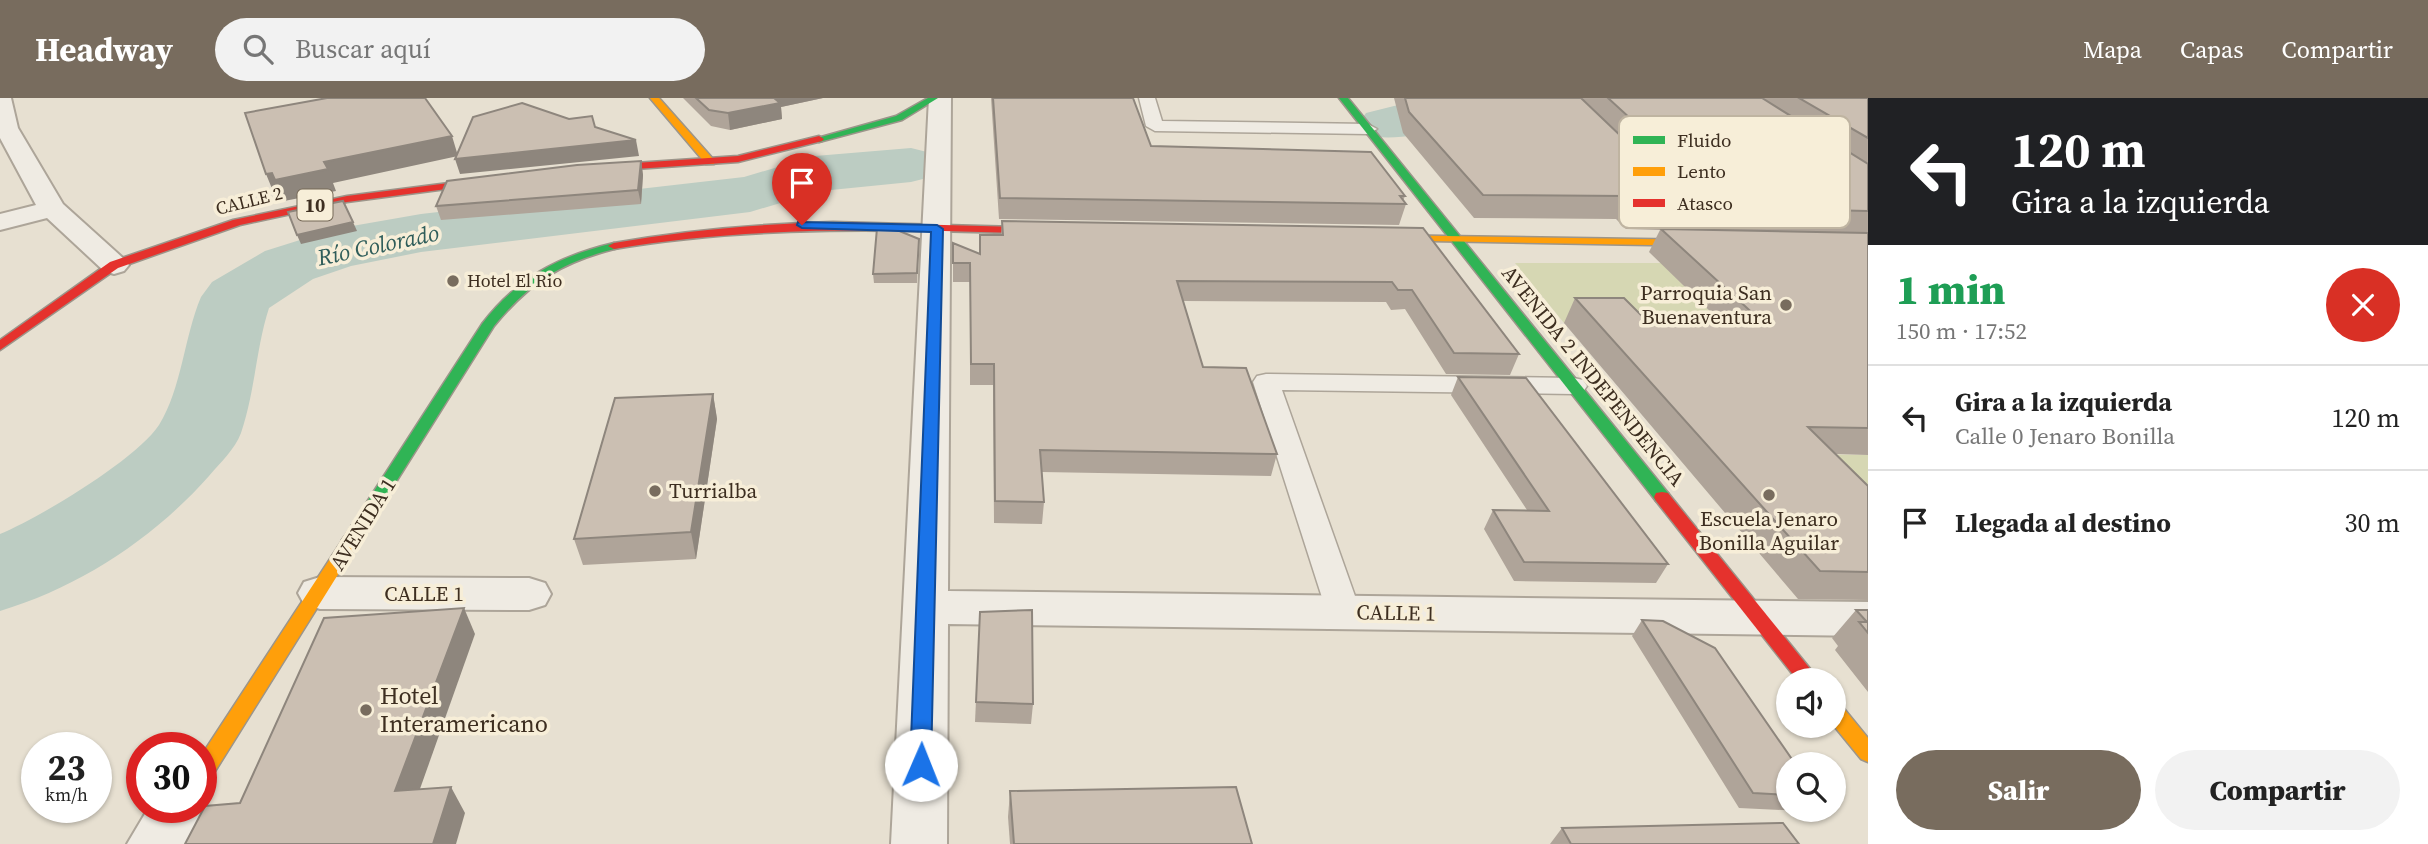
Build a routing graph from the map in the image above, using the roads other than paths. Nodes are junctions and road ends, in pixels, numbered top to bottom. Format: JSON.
{"nodes":[{"id":1,"x":0,"y":98,"type":"edge"},
{"id":2,"x":654,"y":98,"type":"edge"},
{"id":3,"x":933,"y":98,"type":"edge"},
{"id":4,"x":940,"y":98,"type":"edge"},
{"id":5,"x":1147,"y":98,"type":"edge"},
{"id":6,"x":1343,"y":98,"type":"edge"},
{"id":7,"x":907,"y":103,"type":"edge"},
{"id":8,"x":1368,"y":129,"type":"junction"},
{"id":9,"x":938,"y":135,"type":"junction"},
{"id":10,"x":718,"y":144,"type":"dead end"},
{"id":11,"x":698,"y":149,"type":"junction"},
{"id":12,"x":710,"y":162,"type":"junction"},
{"id":13,"x":662,"y":165,"type":"junction"},
{"id":14,"x":580,"y":169,"type":"edge"},
{"id":15,"x":512,"y":178,"type":"edge"},
{"id":16,"x":52,"y":209,"type":"junction"},
{"id":17,"x":0,"y":222,"type":"edge"},
{"id":18,"x":937,"y":229,"type":"junction"},
{"id":19,"x":1074,"y":232,"type":"edge"},
{"id":20,"x":1361,"y":237,"type":"edge"},
{"id":21,"x":1457,"y":239,"type":"junction"},
{"id":22,"x":1717,"y":243,"type":"edge"},
{"id":23,"x":114,"y":265,"type":"junction"},
{"id":24,"x":0,"y":346,"type":"edge"},
{"id":25,"x":1574,"y":386,"type":"junction"},
{"id":26,"x":320,"y":593,"type":"junction"},
{"id":27,"x":529,"y":594,"type":"dead end"},
{"id":28,"x":924,"y":607,"type":"junction"},
{"id":29,"x":1344,"y":612,"type":"junction"},
{"id":30,"x":1759,"y":617,"type":"junction"},
{"id":31,"x":1868,"y":619,"type":"edge"},
{"id":32,"x":1800,"y":668,"type":"edge"},
{"id":33,"x":1846,"y":726,"type":"edge"},
{"id":34,"x":217,"y":750,"type":"edge"},
{"id":35,"x":1868,"y":753,"type":"edge"},
{"id":36,"x":169,"y":823,"type":"edge"},
{"id":37,"x":155,"y":844,"type":"edge"},
{"id":38,"x":919,"y":844,"type":"edge"}],
"edges":[{"from":1,"to":16,"type":"street"},
{"from":2,"to":11,"type":"street"},
{"from":3,"to":7,"type":"street"},
{"from":4,"to":9,"type":"street"},
{"from":5,"to":8,"type":"lane"},
{"from":6,"to":8,"type":"street","name":"AVENIDA 2 INDEPENDENCIA"},
{"from":7,"to":9,"type":"street"},
{"from":7,"to":12,"type":"street"},
{"from":8,"to":21,"type":"street","name":"AVENIDA 2 INDEPENDENCIA"},
{"from":9,"to":18,"type":"street"},
{"from":10,"to":11,"type":"street"},
{"from":11,"to":12,"type":"street"},
{"from":11,"to":13,"type":"street"},
{"from":12,"to":13,"type":"street"},
{"from":13,"to":14,"type":"street"},
{"from":15,"to":23,"type":"street","name":"CALLE 2","number":"10"},
{"from":16,"to":17,"type":"street"},
{"from":16,"to":23,"type":"street"},
{"from":18,"to":19,"type":"street"},
{"from":18,"to":26,"type":"street","name":"AVENIDA 1"},
{"from":18,"to":28,"type":"street"},
{"from":20,"to":21,"type":"street"},
{"from":21,"to":22,"type":"street"},
{"from":21,"to":25,"type":"street","name":"AVENIDA 2 INDEPENDENCIA"},
{"from":23,"to":24,"type":"street","name":"CALLE 2","number":"10"},
{"from":25,"to":29,"type":"lane"},
{"from":25,"to":30,"type":"street","name":"AVENIDA 2 INDEPENDENCIA"},
{"from":26,"to":27,"type":"street","name":"CALLE 1"},
{"from":26,"to":34,"type":"street","name":"AVENIDA 1"},
{"from":28,"to":29,"type":"street","name":"CALLE 1"},
{"from":28,"to":38,"type":"street"},
{"from":29,"to":30,"type":"street","name":"CALLE 1"},
{"from":30,"to":31,"type":"street","name":"CALLE 1"},
{"from":30,"to":32,"type":"street","name":"AVENIDA 2 INDEPENDENCIA"},
{"from":33,"to":35,"type":"street"},
{"from":36,"to":37,"type":"street"}]}
